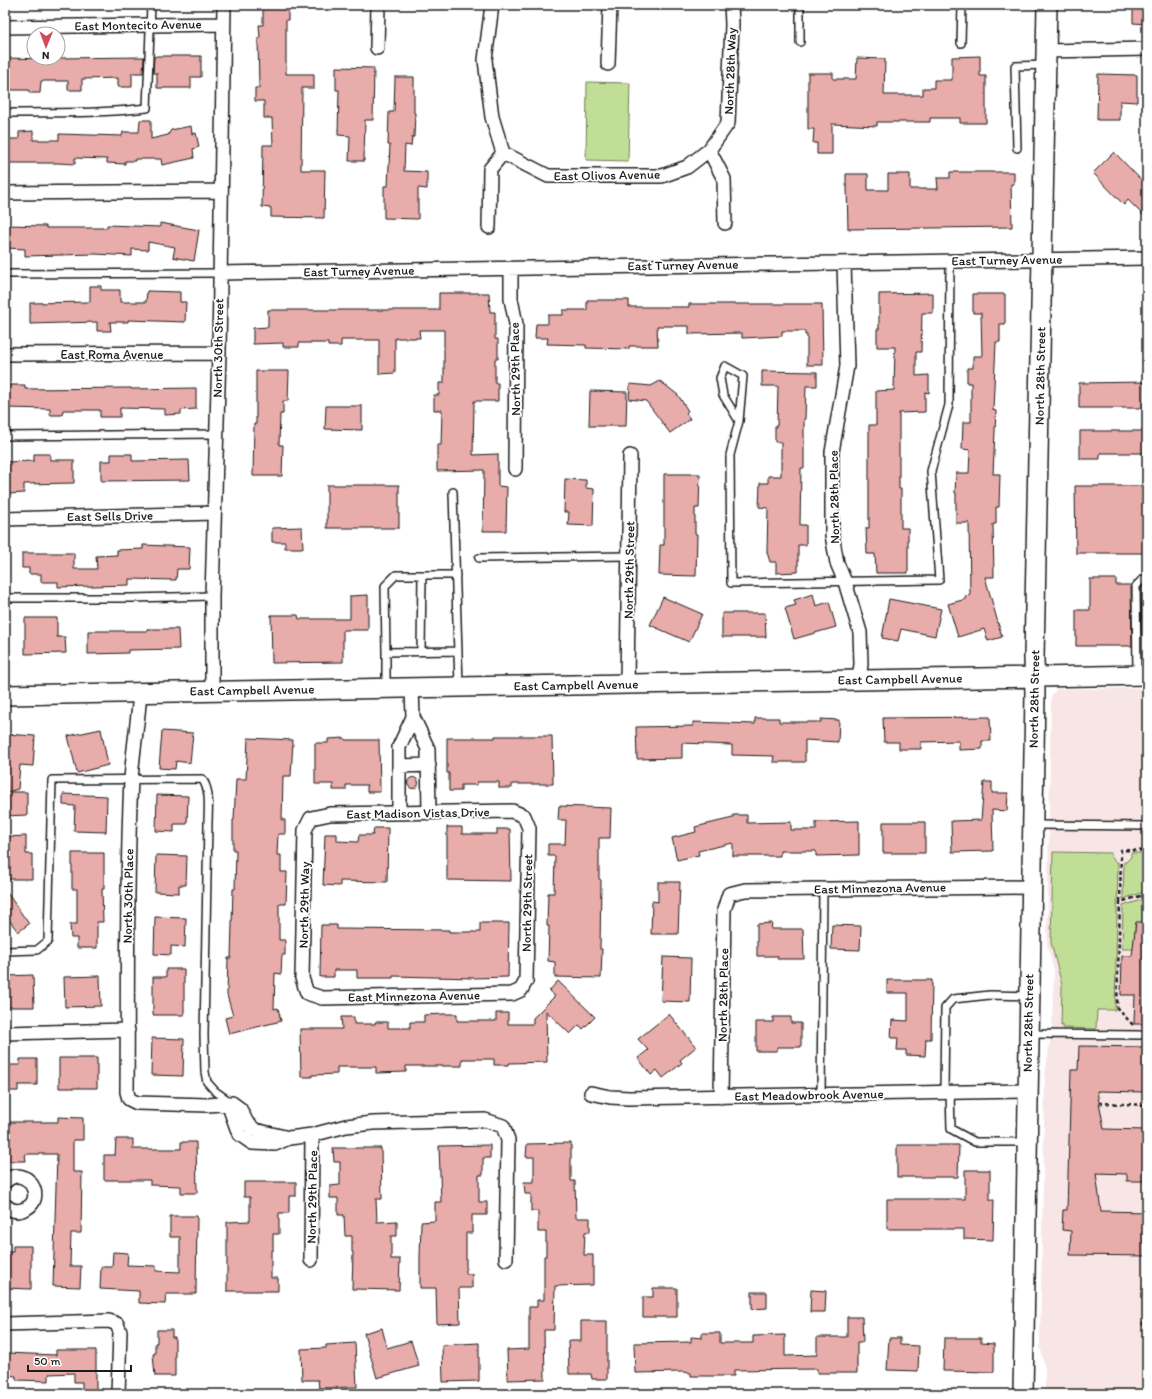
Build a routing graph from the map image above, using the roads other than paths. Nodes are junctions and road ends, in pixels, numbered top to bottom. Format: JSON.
{"nodes":[{"id":1,"x":151,"y":5,"type":"edge"},
{"id":2,"x":224,"y":5,"type":"edge"},
{"id":3,"x":378,"y":5,"type":"edge"},
{"id":4,"x":492,"y":5,"type":"edge"},
{"id":5,"x":610,"y":5,"type":"edge"},
{"id":6,"x":731,"y":5,"type":"edge"},
{"id":7,"x":800,"y":5,"type":"edge"},
{"id":8,"x":962,"y":5,"type":"edge"},
{"id":9,"x":1046,"y":5,"type":"edge"},
{"id":10,"x":223,"y":24,"type":"junction"},
{"id":11,"x":150,"y":25,"type":"junction"},
{"id":12,"x":5,"y":27,"type":"edge"},
{"id":13,"x":800,"y":42,"type":"dead end"},
{"id":14,"x":961,"y":43,"type":"dead end"},
{"id":15,"x":377,"y":48,"type":"dead end"},
{"id":16,"x":1147,"y":49,"type":"edge"},
{"id":17,"x":1046,"y":58,"type":"junction"},
{"id":18,"x":608,"y":64,"type":"dead end"},
{"id":19,"x":5,"y":113,"type":"edge"},
{"id":20,"x":1017,"y":148,"type":"dead end"},
{"id":21,"x":709,"y":150,"type":"junction"},
{"id":22,"x":503,"y":153,"type":"junction"},
{"id":23,"x":220,"y":191,"type":"junction"},
{"id":24,"x":5,"y":193,"type":"edge"},
{"id":25,"x":725,"y":224,"type":"dead end"},
{"id":26,"x":488,"y":227,"type":"dead end"},
{"id":27,"x":1147,"y":258,"type":"edge"},
{"id":28,"x":1042,"y":260,"type":"junction"},
{"id":29,"x":950,"y":261,"type":"junction"},
{"id":30,"x":844,"y":263,"type":"junction"},
{"id":31,"x":511,"y":269,"type":"junction"},
{"id":32,"x":219,"y":272,"type":"junction"},
{"id":33,"x":5,"y":274,"type":"edge"},
{"id":34,"x":219,"y":353,"type":"junction"},
{"id":35,"x":5,"y":354,"type":"edge"},
{"id":36,"x":739,"y":421,"type":"junction"},
{"id":37,"x":216,"y":434,"type":"junction"},
{"id":38,"x":5,"y":436,"type":"edge"},
{"id":39,"x":630,"y":456,"type":"dead end"},
{"id":40,"x":515,"y":469,"type":"dead end"},
{"id":41,"x":453,"y":492,"type":"dead end"},
{"id":42,"x":214,"y":513,"type":"junction"},
{"id":43,"x":5,"y":519,"type":"edge"},
{"id":44,"x":628,"y":556,"type":"junction"},
{"id":45,"x":479,"y":558,"type":"dead end"},
{"id":46,"x":422,"y":575,"type":"junction"},
{"id":47,"x":456,"y":576,"type":"junction"},
{"id":48,"x":1147,"y":580,"type":"edge"},
{"id":49,"x":845,"y":582,"type":"junction"},
{"id":50,"x":212,"y":596,"type":"junction"},
{"id":51,"x":5,"y":598,"type":"edge"},
{"id":52,"x":458,"y":651,"type":"junction"},
{"id":53,"x":386,"y":652,"type":"junction"},
{"id":54,"x":421,"y":652,"type":"junction"},
{"id":55,"x":1142,"y":675,"type":"edge"},
{"id":56,"x":1035,"y":676,"type":"junction"},
{"id":57,"x":860,"y":680,"type":"junction"},
{"id":58,"x":627,"y":684,"type":"junction"},
{"id":59,"x":460,"y":687,"type":"junction"},
{"id":60,"x":386,"y":688,"type":"junction"},
{"id":61,"x":412,"y":688,"type":"junction"},
{"id":62,"x":212,"y":691,"type":"junction"},
{"id":63,"x":140,"y":692,"type":"junction"},
{"id":64,"x":5,"y":695,"type":"edge"},
{"id":65,"x":413,"y":717,"type":"junction"},
{"id":66,"x":428,"y":765,"type":"junction"},
{"id":67,"x":400,"y":766,"type":"junction"},
{"id":68,"x":131,"y":779,"type":"junction"},
{"id":69,"x":399,"y":813,"type":"junction"},
{"id":70,"x":429,"y":813,"type":"junction"},
{"id":71,"x":524,"y":816,"type":"joint"},
{"id":72,"x":311,"y":818,"type":"joint"},
{"id":73,"x":1032,"y":825,"type":"junction"},
{"id":74,"x":1147,"y":826,"type":"edge"},
{"id":75,"x":1031,"y":887,"type":"junction"},
{"id":76,"x":823,"y":889,"type":"junction"},
{"id":77,"x":729,"y":894,"type":"joint"},
{"id":78,"x":5,"y":951,"type":"edge"},
{"id":79,"x":521,"y":990,"type":"joint"},
{"id":80,"x":307,"y":992,"type":"joint"},
{"id":81,"x":1029,"y":996,"type":"junction"},
{"id":82,"x":128,"y":1030,"type":"junction"},
{"id":83,"x":5,"y":1033,"type":"edge"},
{"id":84,"x":1028,"y":1034,"type":"junction"},
{"id":85,"x":1140,"y":1035,"type":"dead end"},
{"id":86,"x":947,"y":1092,"type":"junction"},
{"id":87,"x":1027,"y":1092,"type":"junction"},
{"id":88,"x":591,"y":1093,"type":"dead end"},
{"id":89,"x":821,"y":1096,"type":"junction"},
{"id":90,"x":721,"y":1097,"type":"junction"},
{"id":91,"x":232,"y":1103,"type":"junction"},
{"id":92,"x":312,"y":1135,"type":"junction"},
{"id":93,"x":1028,"y":1142,"type":"junction"},
{"id":94,"x":5,"y":1182,"type":"edge"},
{"id":95,"x":5,"y":1205,"type":"edge"},
{"id":96,"x":506,"y":1259,"type":"dead end"},
{"id":97,"x":311,"y":1260,"type":"dead end"},
{"id":98,"x":5,"y":1324,"type":"edge"},
{"id":99,"x":118,"y":1394,"type":"edge"},
{"id":100,"x":1023,"y":1394,"type":"edge"}],
"edges":[{"from":1,"to":11,"type":"lane"},
{"from":2,"to":10,"type":"street","name":"North 30th Street"},
{"from":3,"to":15,"type":"street"},
{"from":4,"to":22,"type":"street"},
{"from":5,"to":18,"type":"street"},
{"from":6,"to":21,"type":"street","name":"North 28th Way"},
{"from":7,"to":13,"type":"lane"},
{"from":8,"to":14,"type":"lane"},
{"from":9,"to":17,"type":"street","name":"North 28th Street"},
{"from":10,"to":11,"type":"street","name":"East Montecito Avenue"},
{"from":10,"to":23,"type":"street","name":"North 30th Street"},
{"from":11,"to":12,"type":"street","name":"East Montecito Avenue"},
{"from":11,"to":19,"type":"lane"},
{"from":16,"to":17,"type":"street"},
{"from":17,"to":20,"type":"lane"},
{"from":17,"to":28,"type":"street","name":"North 28th Street"},
{"from":21,"to":22,"type":"street","name":"East Olivos Avenue"},
{"from":21,"to":25,"type":"street"},
{"from":22,"to":26,"type":"street"},
{"from":23,"to":24,"type":"street"},
{"from":23,"to":32,"type":"street","name":"North 30th Street"},
{"from":27,"to":28,"type":"street","name":"East Turney Avenue"},
{"from":28,"to":29,"type":"street","name":"East Turney Avenue"},
{"from":28,"to":56,"type":"street","name":"North 28th Street"},
{"from":29,"to":30,"type":"street","name":"East Turney Avenue"},
{"from":29,"to":49,"type":"lane"},
{"from":30,"to":31,"type":"street","name":"East Turney Avenue"},
{"from":30,"to":49,"type":"street","name":"North 28th Place"},
{"from":31,"to":32,"type":"street","name":"East Turney Avenue"},
{"from":31,"to":40,"type":"street","name":"North 29th Place"},
{"from":32,"to":33,"type":"lane"},
{"from":32,"to":34,"type":"street","name":"North 30th Street"},
{"from":34,"to":35,"type":"street","name":"East Roma Avenue"},
{"from":34,"to":37,"type":"street","name":"North 30th Street"},
{"from":36,"to":36,"type":"lane"},
{"from":36,"to":49,"type":"lane"},
{"from":37,"to":38,"type":"lane"},
{"from":37,"to":42,"type":"street","name":"North 30th Street"},
{"from":39,"to":44,"type":"street","name":"North 29th Street"},
{"from":41,"to":47,"type":"lane"},
{"from":42,"to":43,"type":"street","name":"East Sells Drive"},
{"from":42,"to":50,"type":"street","name":"North 30th Street"},
{"from":44,"to":45,"type":"lane"},
{"from":44,"to":58,"type":"street","name":"North 29th Street"},
{"from":46,"to":47,"type":"lane"},
{"from":46,"to":53,"type":"lane"},
{"from":46,"to":54,"type":"lane"},
{"from":47,"to":52,"type":"lane"},
{"from":48,"to":55,"type":"lane"},
{"from":49,"to":57,"type":"street","name":"North 28th Place"},
{"from":50,"to":51,"type":"lane"},
{"from":50,"to":62,"type":"street","name":"North 30th Street"},
{"from":52,"to":54,"type":"lane"},
{"from":52,"to":59,"type":"lane"},
{"from":53,"to":54,"type":"lane"},
{"from":53,"to":60,"type":"lane"},
{"from":55,"to":56,"type":"street","name":"East Campbell Avenue"},
{"from":56,"to":57,"type":"street","name":"East Campbell Avenue"},
{"from":56,"to":73,"type":"street","name":"North 28th Street"},
{"from":57,"to":58,"type":"street","name":"East Campbell Avenue"},
{"from":58,"to":59,"type":"street","name":"East Campbell Avenue"},
{"from":59,"to":61,"type":"street","name":"East Campbell Avenue"},
{"from":60,"to":61,"type":"street","name":"East Campbell Avenue"},
{"from":60,"to":62,"type":"street","name":"East Campbell Avenue"},
{"from":61,"to":65,"type":"street"},
{"from":62,"to":63,"type":"street","name":"East Campbell Avenue"},
{"from":63,"to":64,"type":"street","name":"East Campbell Avenue"},
{"from":63,"to":68,"type":"street","name":"North 30th Place"},
{"from":65,"to":66,"type":"street"},
{"from":65,"to":67,"type":"street"},
{"from":66,"to":67,"type":"street"},
{"from":66,"to":70,"type":"street"},
{"from":67,"to":69,"type":"street"},
{"from":68,"to":78,"type":"lane"},
{"from":68,"to":82,"type":"street","name":"North 30th Place"},
{"from":68,"to":91,"type":"lane"},
{"from":69,"to":70,"type":"street","name":"East Madison Vistas Drive"},
{"from":69,"to":72,"type":"street","name":"East Madison Vistas Drive"},
{"from":70,"to":71,"type":"street","name":"East Madison Vistas Drive"},
{"from":71,"to":79,"type":"street","name":"North 29th Street"},
{"from":72,"to":80,"type":"street","name":"North 29th Way"},
{"from":73,"to":74,"type":"lane"},
{"from":73,"to":75,"type":"street","name":"North 28th Street"},
{"from":75,"to":76,"type":"street","name":"East Minnezona Avenue"},
{"from":75,"to":81,"type":"street","name":"North 28th Street"},
{"from":76,"to":77,"type":"street","name":"East Minnezona Avenue"},
{"from":76,"to":89,"type":"lane"},
{"from":77,"to":90,"type":"street","name":"North 28th Place"},
{"from":79,"to":80,"type":"street","name":"East Minnezona Avenue"},
{"from":81,"to":84,"type":"street","name":"North 28th Street"},
{"from":81,"to":86,"type":"lane"},
{"from":82,"to":83,"type":"street"},
{"from":82,"to":91,"type":"street","name":"North 30th Place"},
{"from":84,"to":85,"type":"lane"},
{"from":84,"to":87,"type":"street","name":"North 28th Street"},
{"from":86,"to":87,"type":"street","name":"East Meadowbrook Avenue"},
{"from":86,"to":89,"type":"street","name":"East Meadowbrook Avenue"},
{"from":86,"to":93,"type":"lane"},
{"from":87,"to":93,"type":"street","name":"North 28th Street"},
{"from":88,"to":90,"type":"street","name":"East Meadowbrook Avenue"},
{"from":89,"to":90,"type":"street","name":"East Meadowbrook Avenue"},
{"from":91,"to":92,"type":"street"},
{"from":92,"to":96,"type":"street"},
{"from":92,"to":97,"type":"street","name":"North 29th Place"},
{"from":93,"to":100,"type":"street","name":"North 28th Street"},
{"from":94,"to":95,"type":"street"},
{"from":98,"to":99,"type":"street"}]}
